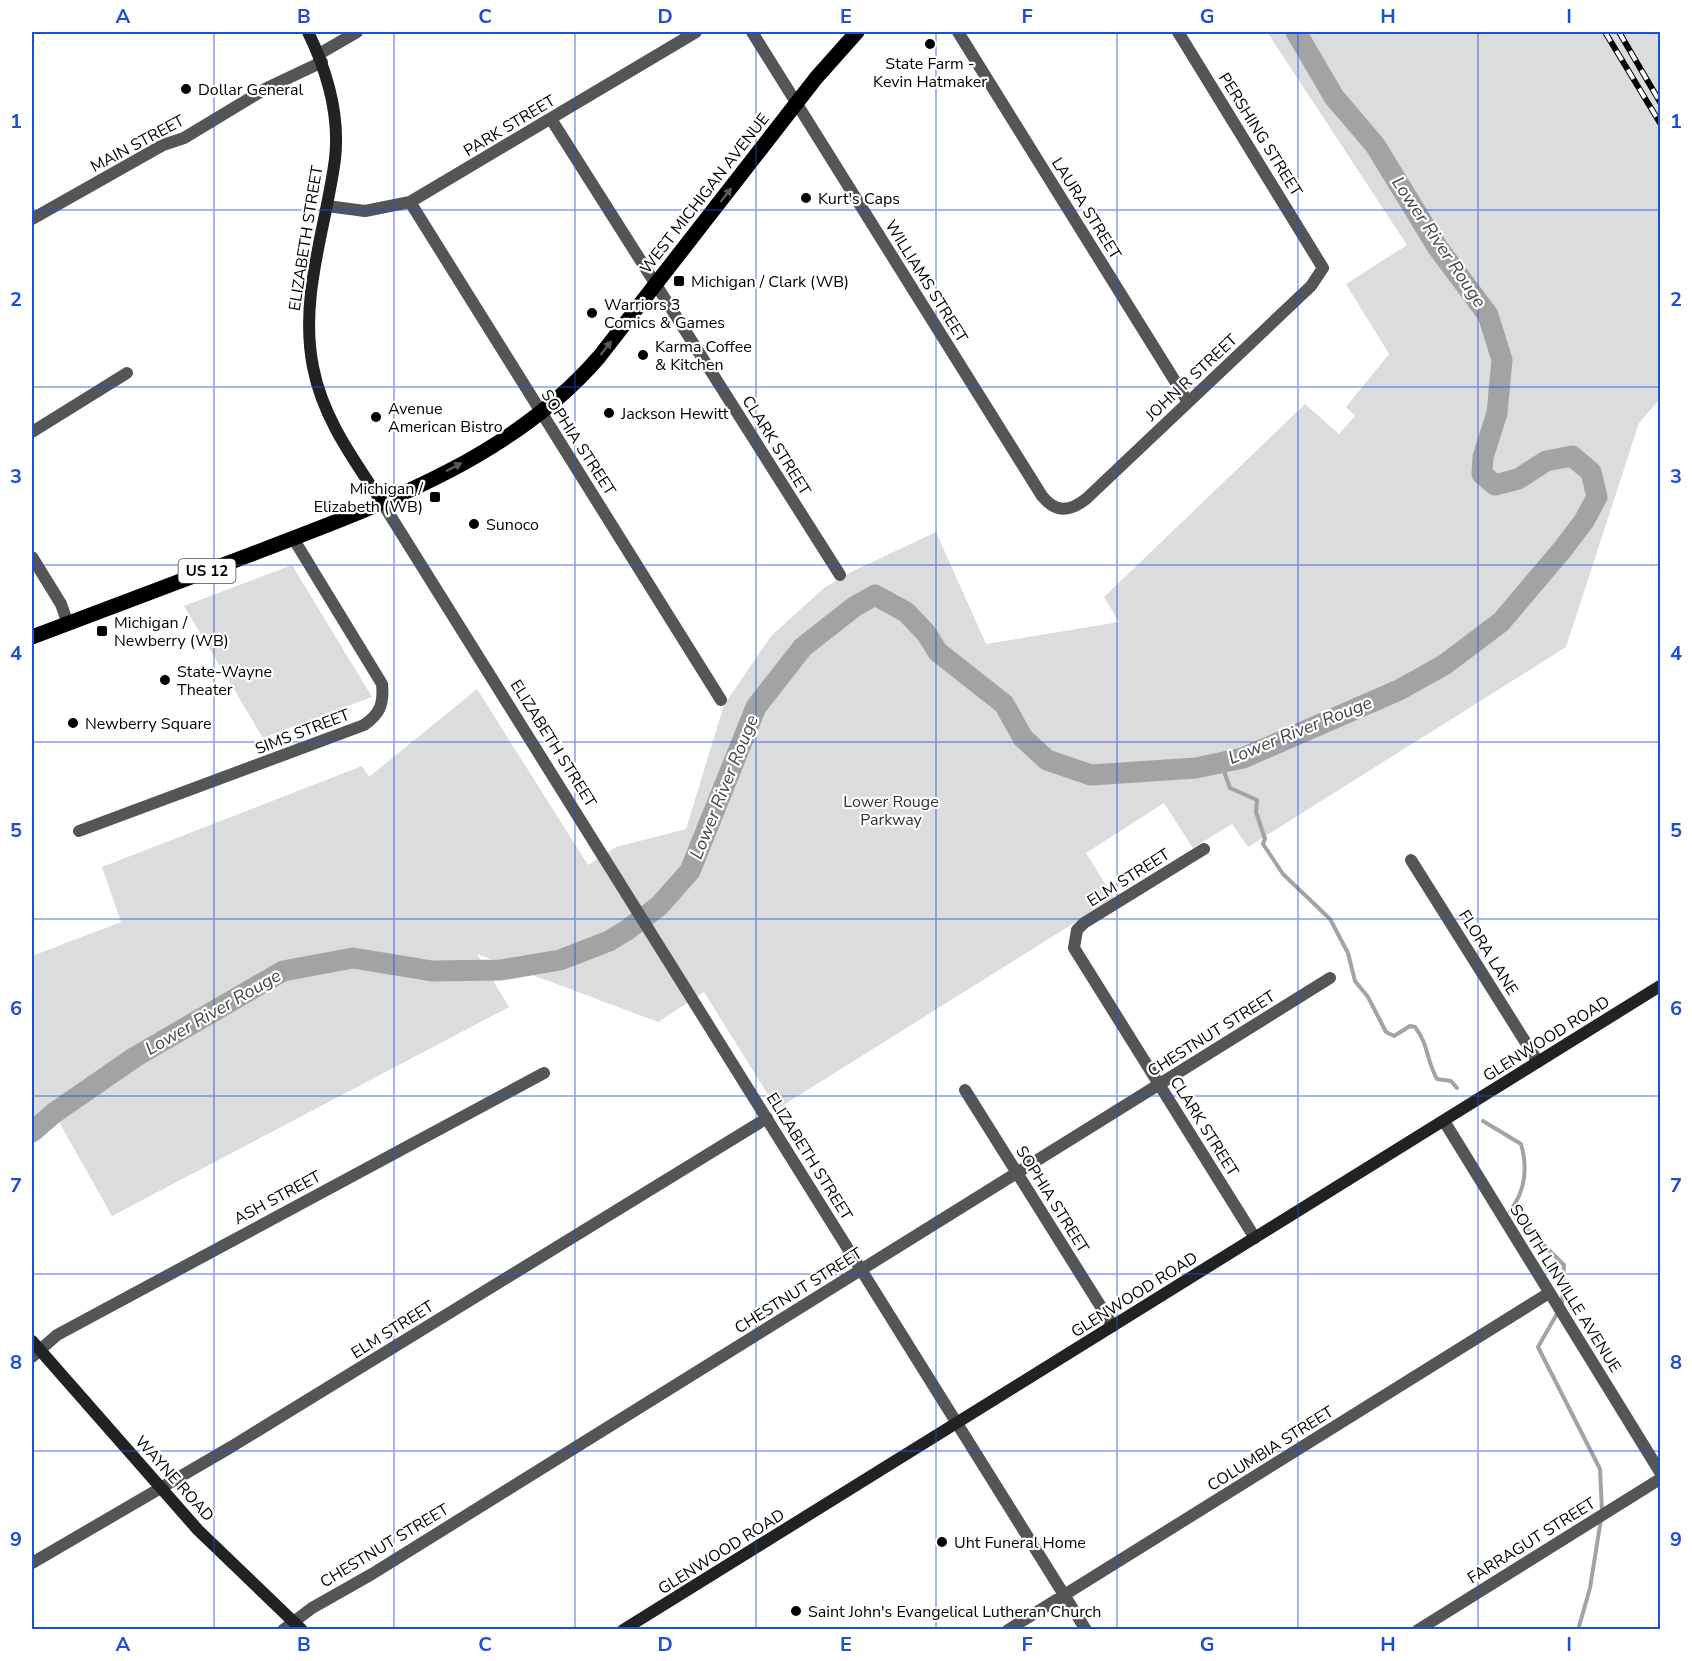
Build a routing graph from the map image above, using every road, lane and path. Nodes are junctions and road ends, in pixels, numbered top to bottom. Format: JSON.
{"nodes":[{"id":1,"x":308,"y":32,"type":"edge"},
{"id":2,"x":357,"y":32,"type":"edge"},
{"id":3,"x":696,"y":32,"type":"edge"},
{"id":4,"x":752,"y":32,"type":"edge"},
{"id":5,"x":857,"y":32,"type":"edge"},
{"id":6,"x":958,"y":32,"type":"edge"},
{"id":7,"x":1178,"y":32,"type":"edge"},
{"id":8,"x":321,"y":58,"type":"junction"},
{"id":9,"x":798,"y":102,"type":"junction"},
{"id":10,"x":551,"y":119,"type":"junction"},
{"id":11,"x":410,"y":202,"type":"junction"},
{"id":12,"x":327,"y":206,"type":"junction"},
{"id":13,"x":32,"y":219,"type":"edge"},
{"id":14,"x":1317,"y":254,"type":"joint"},
{"id":15,"x":656,"y":285,"type":"junction"},
{"id":16,"x":127,"y":373,"type":"dead end"},
{"id":17,"x":1188,"y":402,"type":"junction"},
{"id":18,"x":541,"y":414,"type":"junction"},
{"id":19,"x":32,"y":432,"type":"edge"},
{"id":20,"x":383,"y":504,"type":"junction"},
{"id":21,"x":1062,"y":510,"type":"joint"},
{"id":22,"x":293,"y":538,"type":"junction"},
{"id":23,"x":32,"y":557,"type":"edge"},
{"id":24,"x":840,"y":575,"type":"dead end"},
{"id":25,"x":68,"y":624,"type":"junction"},
{"id":26,"x":32,"y":637,"type":"edge"},
{"id":27,"x":720,"y":700,"type":"dead end"},
{"id":28,"x":80,"y":831,"type":"dead end"},
{"id":29,"x":1204,"y":849,"type":"dead end"},
{"id":30,"x":1411,"y":860,"type":"dead end"},
{"id":31,"x":1074,"y":939,"type":"joint"},
{"id":32,"x":1330,"y":978,"type":"dead end"},
{"id":33,"x":1660,"y":986,"type":"edge"},
{"id":34,"x":1538,"y":1062,"type":"junction"},
{"id":35,"x":544,"y":1073,"type":"dead end"},
{"id":36,"x":1159,"y":1085,"type":"junction"},
{"id":37,"x":965,"y":1090,"type":"dead end"},
{"id":38,"x":767,"y":1118,"type":"junction"},
{"id":39,"x":1444,"y":1121,"type":"junction"},
{"id":40,"x":1017,"y":1173,"type":"junction"},
{"id":41,"x":1256,"y":1238,"type":"junction"},
{"id":42,"x":861,"y":1270,"type":"junction"},
{"id":43,"x":1549,"y":1293,"type":"junction"},
{"id":44,"x":1113,"y":1326,"type":"junction"},
{"id":45,"x":34,"y":1349,"type":"edge"},
{"id":46,"x":958,"y":1423,"type":"junction"},
{"id":47,"x":1660,"y":1472,"type":"edge"},
{"id":48,"x":1660,"y":1479,"type":"edge"},
{"id":49,"x":162,"y":1489,"type":"junction"},
{"id":50,"x":32,"y":1563,"type":"edge"},
{"id":51,"x":1064,"y":1595,"type":"junction"},
{"id":52,"x":298,"y":1626,"type":"edge"},
{"id":53,"x":283,"y":1629,"type":"edge"},
{"id":54,"x":623,"y":1629,"type":"edge"},
{"id":55,"x":1008,"y":1629,"type":"edge"},
{"id":56,"x":1086,"y":1629,"type":"edge"},
{"id":57,"x":1418,"y":1629,"type":"edge"}],
"edges":[{"from":1,"to":8,"type":"street","name":"ELIZABETH STREET"},
{"from":2,"to":8,"type":"street","name":"MAIN STREET"},
{"from":3,"to":10,"type":"street","name":"PARK STREET"},
{"from":4,"to":9,"type":"street","name":"WILLIAMS STREET"},
{"from":5,"to":9,"type":"main road","name":"WEST MICHIGAN AVENUE","number":"US 12"},
{"from":6,"to":17,"type":"street","name":"LAURA STREET"},
{"from":7,"to":14,"type":"street","name":"PERSHING STREET"},
{"from":8,"to":12,"type":"street","name":"ELIZABETH STREET"},
{"from":8,"to":13,"type":"street","name":"MAIN STREET"},
{"from":15,"to":9,"type":"main road","name":"WEST MICHIGAN AVENUE","number":"US 12","one_way":true},
{"from":9,"to":21,"type":"street","name":"WILLIAMS STREET"},
{"from":10,"to":11,"type":"street","name":"PARK STREET"},
{"from":10,"to":15,"type":"street","name":"CLARK STREET"},
{"from":11,"to":12,"type":"street","name":"PARK STREET"},
{"from":11,"to":18,"type":"street","name":"SOPHIA STREET"},
{"from":12,"to":20,"type":"street","name":"ELIZABETH STREET"},
{"from":14,"to":17,"type":"street","name":"JOHN R STREET"},
{"from":18,"to":15,"type":"main road","name":"WEST MICHIGAN AVENUE","number":"US 12","one_way":true},
{"from":15,"to":24,"type":"street","name":"CLARK STREET"},
{"from":16,"to":19,"type":"street"},
{"from":17,"to":21,"type":"street","name":"JOHN R STREET"},
{"from":20,"to":18,"type":"main road","name":"WEST MICHIGAN AVENUE","number":"US 12","one_way":true},
{"from":18,"to":27,"type":"street","name":"SOPHIA STREET"},
{"from":20,"to":22,"type":"main road","name":"WEST MICHIGAN AVENUE","number":"US 12"},
{"from":20,"to":38,"type":"street","name":"ELIZABETH STREET"},
{"from":22,"to":25,"type":"main road","name":"WEST MICHIGAN AVENUE","number":"US 12"},
{"from":22,"to":28,"type":"street","name":"SIMS STREET"},
{"from":23,"to":25,"type":"street"},
{"from":25,"to":26,"type":"main road","name":"WEST MICHIGAN AVENUE","number":"US 12"},
{"from":29,"to":31,"type":"street","name":"ELM STREET"},
{"from":30,"to":34,"type":"street","name":"FLORA LANE"},
{"from":31,"to":36,"type":"street","name":"CLARK STREET"},
{"from":32,"to":36,"type":"street","name":"CHESTNUT STREET"},
{"from":33,"to":34,"type":"street","name":"GLENWOOD ROAD"},
{"from":34,"to":39,"type":"street","name":"GLENWOOD ROAD"},
{"from":35,"to":45,"type":"street","name":"ASH STREET"},
{"from":36,"to":40,"type":"street","name":"CHESTNUT STREET"},
{"from":36,"to":41,"type":"street","name":"CLARK STREET"},
{"from":37,"to":40,"type":"street","name":"SOPHIA STREET"},
{"from":38,"to":42,"type":"street","name":"ELIZABETH STREET"},
{"from":38,"to":49,"type":"street","name":"ELM STREET"},
{"from":39,"to":41,"type":"street","name":"GLENWOOD ROAD"},
{"from":39,"to":43,"type":"street","name":"SOUTH LINVILLE AVENUE"},
{"from":40,"to":42,"type":"street","name":"CHESTNUT STREET"},
{"from":40,"to":44,"type":"street","name":"SOPHIA STREET"},
{"from":41,"to":44,"type":"street","name":"GLENWOOD ROAD"},
{"from":42,"to":46,"type":"street","name":"ELIZABETH STREET"},
{"from":42,"to":52,"type":"street","name":"CHESTNUT STREET"},
{"from":43,"to":47,"type":"street","name":"SOUTH LINVILLE AVENUE"},
{"from":43,"to":51,"type":"street","name":"COLUMBIA STREET"},
{"from":44,"to":46,"type":"street","name":"GLENWOOD ROAD"},
{"from":45,"to":49,"type":"street","name":"WAYNE ROAD"},
{"from":46,"to":51,"type":"street","name":"ELIZABETH STREET"},
{"from":46,"to":54,"type":"street","name":"GLENWOOD ROAD"},
{"from":48,"to":57,"type":"street","name":"FARRAGUT STREET"},
{"from":49,"to":50,"type":"street","name":"ELM STREET"},
{"from":49,"to":52,"type":"street","name":"WAYNE ROAD"},
{"from":51,"to":55,"type":"street","name":"COLUMBIA STREET"},
{"from":51,"to":56,"type":"street","name":"ELIZABETH STREET"},
{"from":52,"to":53,"type":"street","name":"CHESTNUT STREET"}]}
